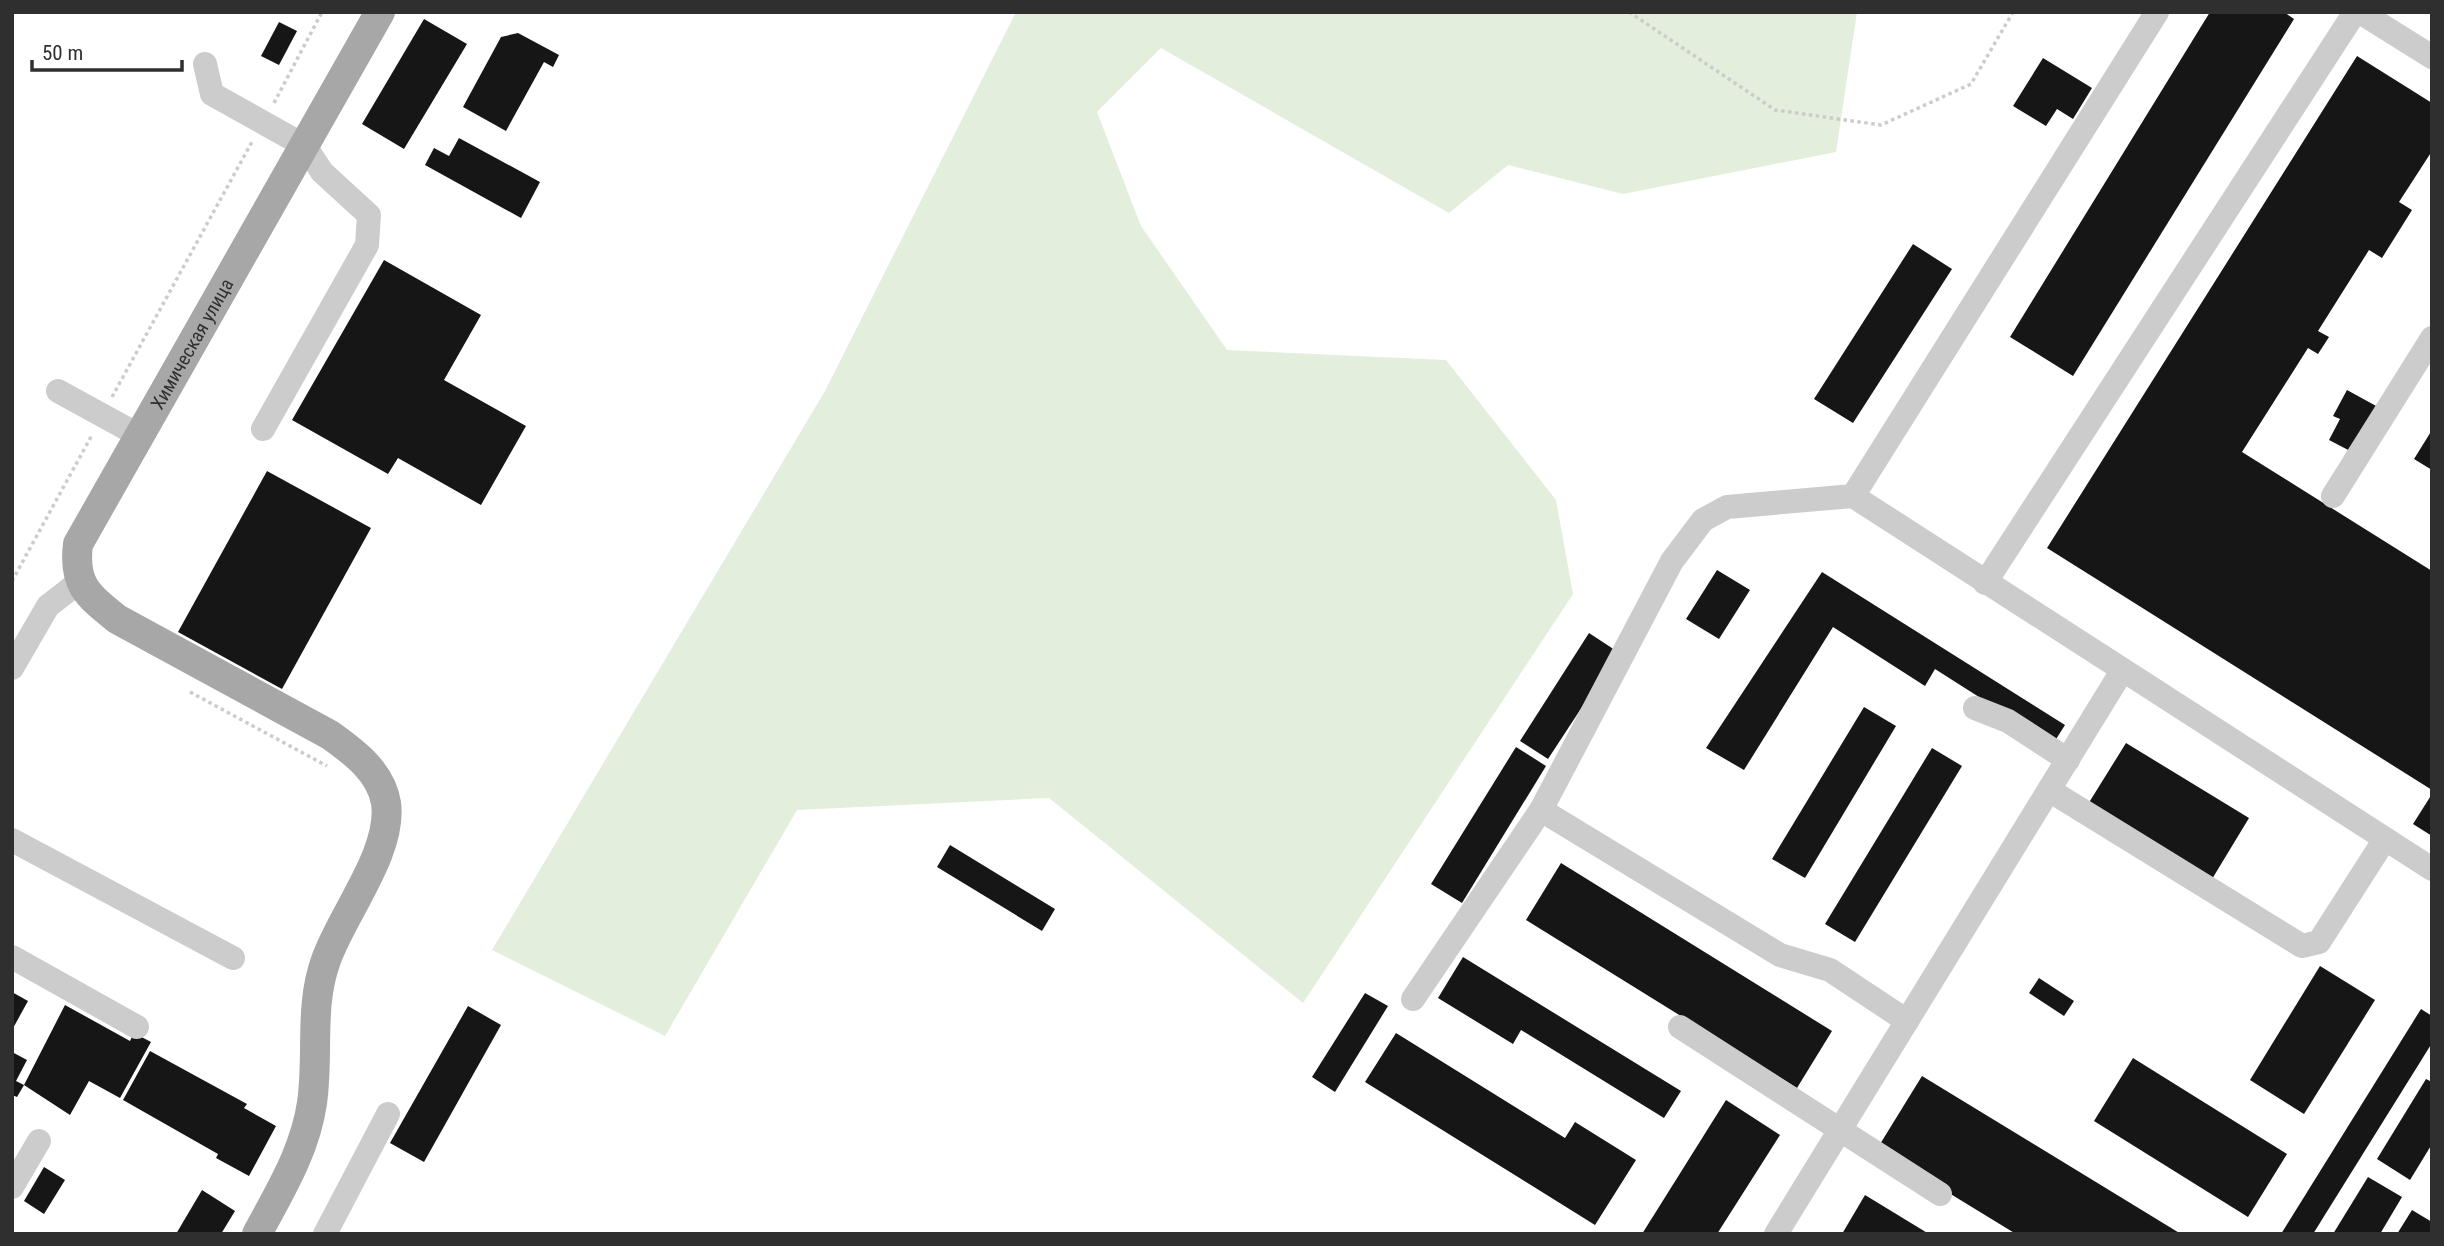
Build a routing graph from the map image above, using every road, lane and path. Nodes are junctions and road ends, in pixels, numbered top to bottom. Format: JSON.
{"nodes":[{"id":1,"x":322,"y":12,"type":"edge"},
{"id":2,"x":380,"y":12,"type":"edge"},
{"id":3,"x":1629,"y":12,"type":"edge"},
{"id":4,"x":2013,"y":12,"type":"edge"},
{"id":5,"x":2157,"y":12,"type":"edge"},
{"id":6,"x":2358,"y":12,"type":"edge"},
{"id":7,"x":2432,"y":57,"type":"edge"},
{"id":8,"x":205,"y":64,"type":"dead end"},
{"id":9,"x":262,"y":124,"type":"junction"},
{"id":10,"x":305,"y":146,"type":"junction"},
{"id":11,"x":2432,"y":338,"type":"edge"},
{"id":12,"x":58,"y":391,"type":"dead end"},
{"id":13,"x":103,"y":415,"type":"junction"},
{"id":14,"x":263,"y":429,"type":"dead end"},
{"id":15,"x":139,"y":436,"type":"junction"},
{"id":16,"x":1853,"y":496,"type":"junction"},
{"id":17,"x":2333,"y":496,"type":"dead end"},
{"id":18,"x":12,"y":581,"type":"edge"},
{"id":19,"x":79,"y":582,"type":"junction"},
{"id":20,"x":1985,"y":583,"type":"junction"},
{"id":21,"x":12,"y":668,"type":"edge"},
{"id":22,"x":2122,"y":671,"type":"junction"},
{"id":23,"x":190,"y":692,"type":"dead end"},
{"id":24,"x":1975,"y":708,"type":"dead end"},
{"id":25,"x":2068,"y":760,"type":"junction"},
{"id":26,"x":337,"y":771,"type":"dead end"},
{"id":27,"x":2049,"y":790,"type":"junction"},
{"id":28,"x":1541,"y":810,"type":"junction"},
{"id":29,"x":2385,"y":839,"type":"junction"},
{"id":30,"x":12,"y":840,"type":"edge"},
{"id":31,"x":2432,"y":869,"type":"edge"},
{"id":32,"x":12,"y":957,"type":"edge"},
{"id":33,"x":233,"y":957,"type":"dead end"},
{"id":34,"x":1413,"y":999,"type":"dead end"},
{"id":35,"x":1907,"y":1021,"type":"junction"},
{"id":36,"x":137,"y":1027,"type":"dead end"},
{"id":37,"x":1680,"y":1027,"type":"dead end"},
{"id":38,"x":388,"y":1114,"type":"dead end"},
{"id":39,"x":1842,"y":1128,"type":"junction"},
{"id":40,"x":39,"y":1141,"type":"dead end"},
{"id":41,"x":12,"y":1187,"type":"edge"},
{"id":42,"x":1940,"y":1194,"type":"dead end"},
{"id":43,"x":268,"y":1221,"type":"edge"},
{"id":44,"x":257,"y":1234,"type":"edge"},
{"id":45,"x":326,"y":1234,"type":"edge"},
{"id":46,"x":1776,"y":1234,"type":"edge"}],
"edges":[{"from":1,"to":9,"type":"path"},
{"from":2,"to":10,"type":"main road","name":"Химическая улица"},
{"from":3,"to":4,"type":"path"},
{"from":5,"to":16,"type":"lane"},
{"from":6,"to":7,"type":"lane"},
{"from":6,"to":20,"type":"lane"},
{"from":8,"to":9,"type":"lane"},
{"from":9,"to":10,"type":"lane"},
{"from":9,"to":13,"type":"path"},
{"from":10,"to":14,"type":"lane"},
{"from":10,"to":15,"type":"main road","name":"Химическая улица"},
{"from":11,"to":17,"type":"lane"},
{"from":12,"to":13,"type":"lane"},
{"from":13,"to":15,"type":"lane"},
{"from":13,"to":18,"type":"path"},
{"from":15,"to":19,"type":"main road","name":"Химическая улица"},
{"from":16,"to":20,"type":"lane"},
{"from":16,"to":28,"type":"lane"},
{"from":19,"to":21,"type":"lane"},
{"from":19,"to":43,"type":"main road"},
{"from":20,"to":22,"type":"lane"},
{"from":22,"to":25,"type":"lane"},
{"from":22,"to":29,"type":"lane"},
{"from":23,"to":26,"type":"path"},
{"from":24,"to":25,"type":"lane"},
{"from":25,"to":27,"type":"lane"},
{"from":27,"to":29,"type":"lane"},
{"from":27,"to":35,"type":"lane"},
{"from":28,"to":34,"type":"lane"},
{"from":28,"to":35,"type":"lane"},
{"from":29,"to":31,"type":"lane"},
{"from":30,"to":33,"type":"lane"},
{"from":32,"to":36,"type":"lane"},
{"from":35,"to":39,"type":"lane"},
{"from":37,"to":39,"type":"lane"},
{"from":38,"to":45,"type":"lane"},
{"from":39,"to":42,"type":"lane"},
{"from":39,"to":46,"type":"lane"},
{"from":40,"to":41,"type":"lane"},
{"from":43,"to":44,"type":"main road"}]}
